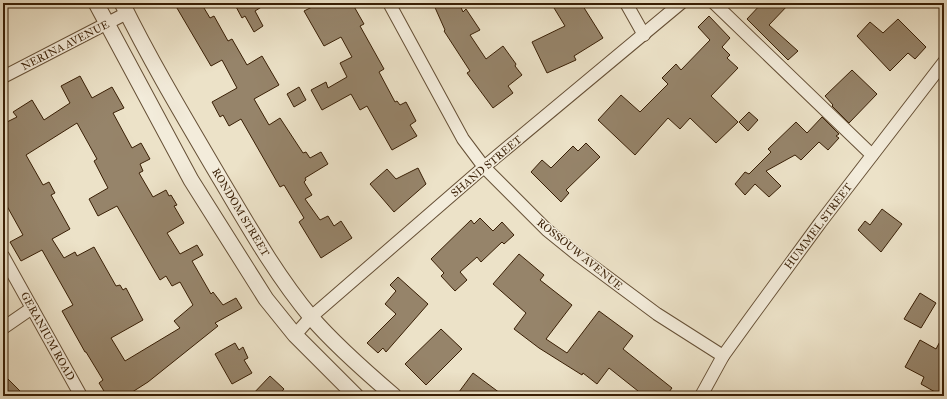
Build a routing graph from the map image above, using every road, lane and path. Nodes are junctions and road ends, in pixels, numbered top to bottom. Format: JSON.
{"nodes":[{"id":1,"x":96,"y":3,"type":"edge"},
{"id":2,"x":389,"y":3,"type":"edge"},
{"id":3,"x":626,"y":3,"type":"edge"},
{"id":4,"x":681,"y":3,"type":"edge"},
{"id":5,"x":714,"y":3,"type":"edge"},
{"id":6,"x":125,"y":8,"type":"edge"},
{"id":7,"x":107,"y":25,"type":"junction"},
{"id":8,"x":644,"y":35,"type":"junction"},
{"id":9,"x":944,"y":62,"type":"edge"},
{"id":10,"x":3,"y":77,"type":"edge"},
{"id":11,"x":872,"y":155,"type":"junction"},
{"id":12,"x":484,"y":167,"type":"junction"},
{"id":13,"x":3,"y":256,"type":"edge"},
{"id":14,"x":32,"y":308,"type":"junction"},
{"id":15,"x":311,"y":317,"type":"junction"},
{"id":16,"x":3,"y":328,"type":"edge"},
{"id":17,"x":295,"y":335,"type":"junction"},
{"id":18,"x":723,"y":356,"type":"junction"},
{"id":19,"x":81,"y":396,"type":"edge"},
{"id":20,"x":356,"y":396,"type":"edge"},
{"id":21,"x":394,"y":396,"type":"edge"},
{"id":22,"x":701,"y":396,"type":"edge"}],
"edges":[{"from":1,"to":7,"type":"street"},
{"from":2,"to":12,"type":"street","name":"ROSSOUW AVENUE"},
{"from":3,"to":8,"type":"street"},
{"from":4,"to":8,"type":"street","name":"SHAND STREET"},
{"from":5,"to":11,"type":"street"},
{"from":6,"to":7,"type":"street","name":"NERINA AVENUE"},
{"from":6,"to":15,"type":"street","name":"RONDOM STREET"},
{"from":7,"to":10,"type":"street","name":"NERINA AVENUE"},
{"from":7,"to":17,"type":"street"},
{"from":8,"to":12,"type":"street","name":"SHAND STREET"},
{"from":9,"to":11,"type":"street","name":"HUMMEL STREET"},
{"from":11,"to":18,"type":"street","name":"HUMMEL STREET"},
{"from":12,"to":15,"type":"street","name":"SHAND STREET"},
{"from":12,"to":18,"type":"street","name":"ROSSOUW AVENUE"},
{"from":13,"to":14,"type":"street","name":"GERANIUM ROAD"},
{"from":14,"to":16,"type":"street"},
{"from":14,"to":19,"type":"street","name":"GERANIUM ROAD"},
{"from":15,"to":17,"type":"street","name":"SHAND STREET"},
{"from":15,"to":21,"type":"street","name":"RONDOM STREET"},
{"from":17,"to":20,"type":"street"},
{"from":18,"to":22,"type":"street","name":"HUMMEL STREET"}]}
